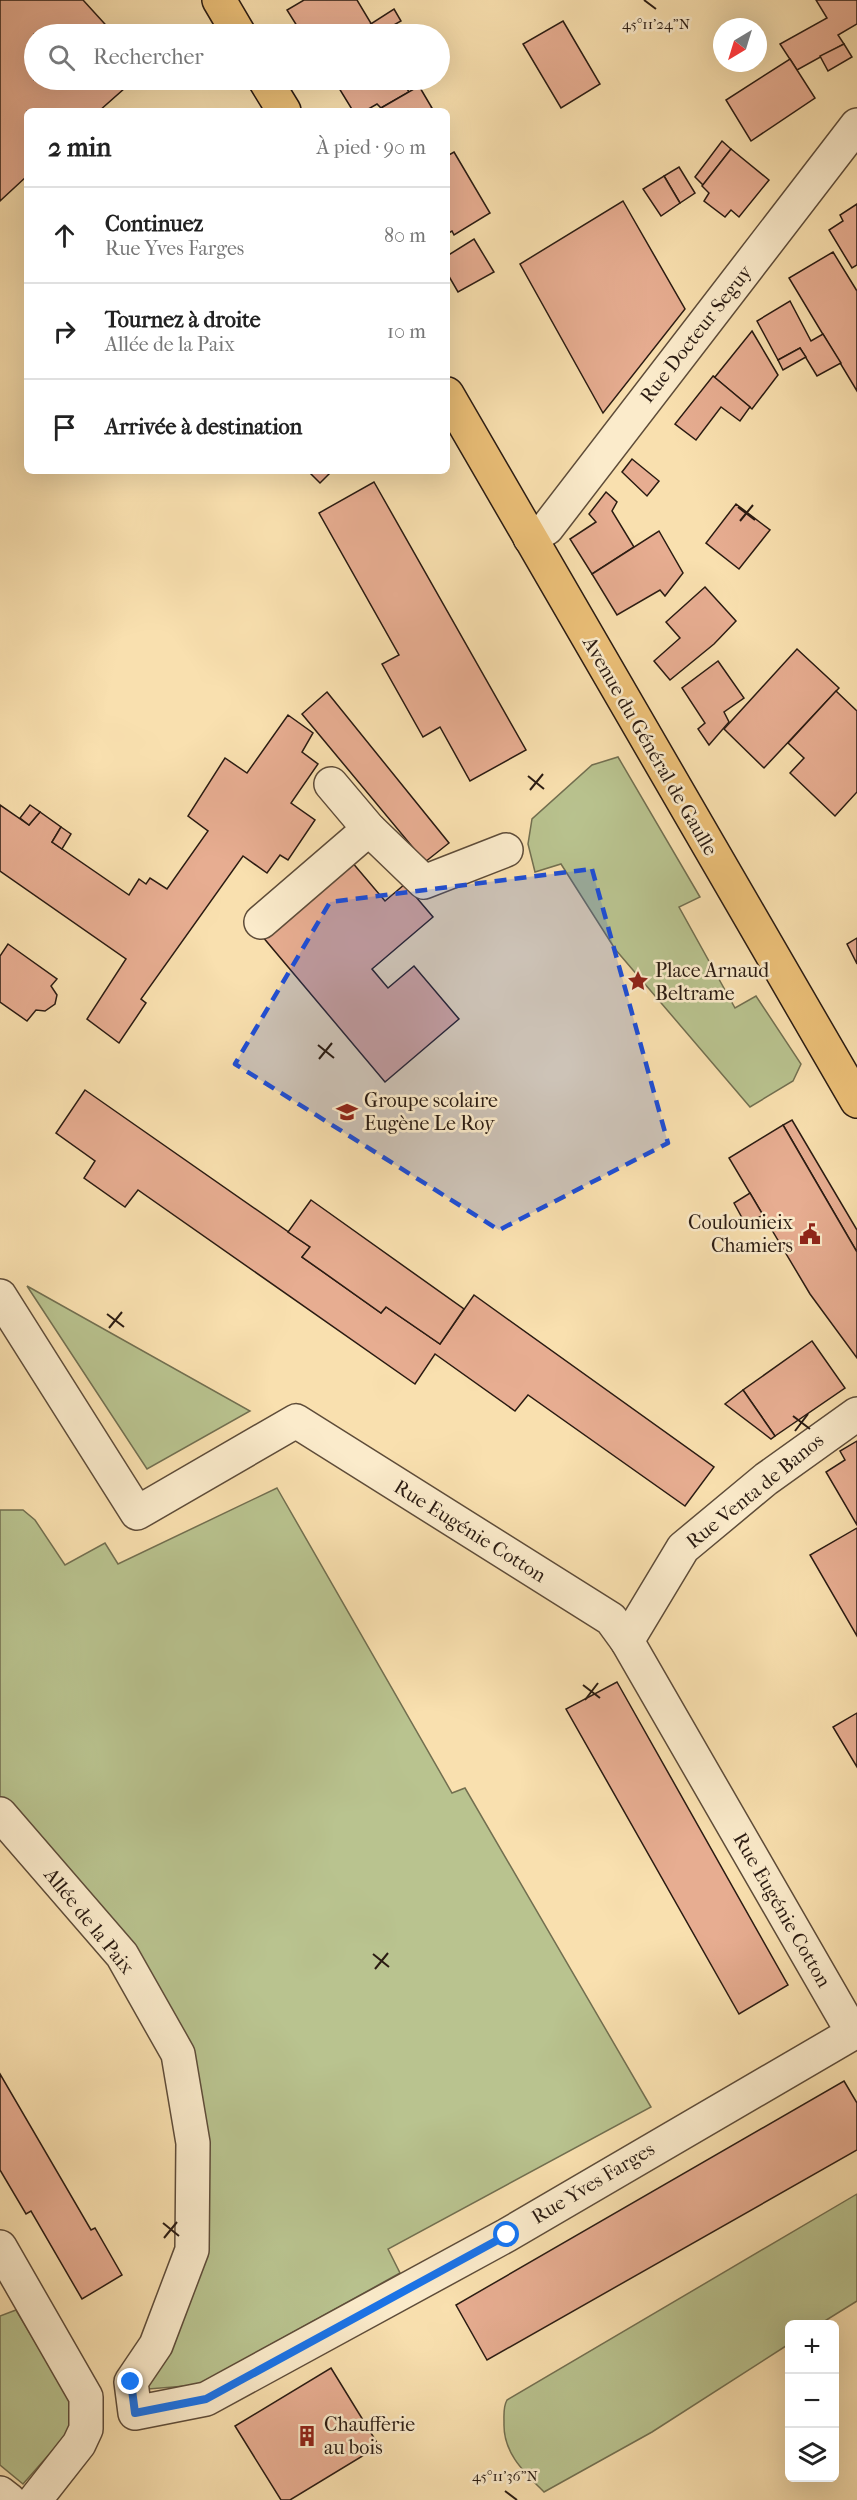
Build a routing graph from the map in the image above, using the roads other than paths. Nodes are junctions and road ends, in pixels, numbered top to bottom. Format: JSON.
{"nodes":[{"id":1,"x":223,"y":1,"type":"edge"},
{"id":2,"x":234,"y":24,"type":"edge"},
{"id":3,"x":271,"y":90,"type":"edge"},
{"id":4,"x":282,"y":108,"type":"edge"},
{"id":5,"x":857,"y":125,"type":"edge"},
{"id":6,"x":450,"y":399,"type":"edge"},
{"id":7,"x":530,"y":538,"type":"junction"},
{"id":8,"x":331,"y":784,"type":"dead end"},
{"id":9,"x":369,"y":829,"type":"junction"},
{"id":10,"x":506,"y":850,"type":"dead end"},
{"id":11,"x":261,"y":922,"type":"dead end"},
{"id":12,"x":856,"y":1097,"type":"edge"},
{"id":13,"x":0,"y":1296,"type":"edge"},
{"id":14,"x":857,"y":1414,"type":"edge"},
{"id":15,"x":627,"y":1641,"type":"junction"},
{"id":16,"x":0,"y":1814,"type":"edge"},
{"id":17,"x":853,"y":2033,"type":"joint"},
{"id":18,"x":0,"y":2247,"type":"edge"},
{"id":19,"x":135,"y":2413,"type":"joint"},
{"id":20,"x":0,"y":2493,"type":"edge"},
{"id":21,"x":9,"y":2500,"type":"edge"},
{"id":22,"x":35,"y":2500,"type":"edge"}],
"edges":[{"from":1,"to":2,"type":"main road"},
{"from":3,"to":4,"type":"main road"},
{"from":5,"to":7,"type":"street","name":"Rue Docteur Seguy"},
{"from":6,"to":7,"type":"main road","name":"Avenue du Général de Gaulle"},
{"from":7,"to":12,"type":"main road","name":"Avenue du Général de Gaulle"},
{"from":8,"to":9,"type":"street"},
{"from":9,"to":10,"type":"street"},
{"from":9,"to":11,"type":"street"},
{"from":13,"to":15,"type":"street","name":"Rue Eugénie Cotton"},
{"from":14,"to":15,"type":"street","name":"Rue Venta de Banos"},
{"from":15,"to":17,"type":"street","name":"Rue Eugénie Cotton"},
{"from":16,"to":19,"type":"street","name":"Allée de la Paix"},
{"from":17,"to":19,"type":"street","name":"Rue Yves Farges"},
{"from":18,"to":22,"type":"street"},
{"from":20,"to":21,"type":"street"}]}
